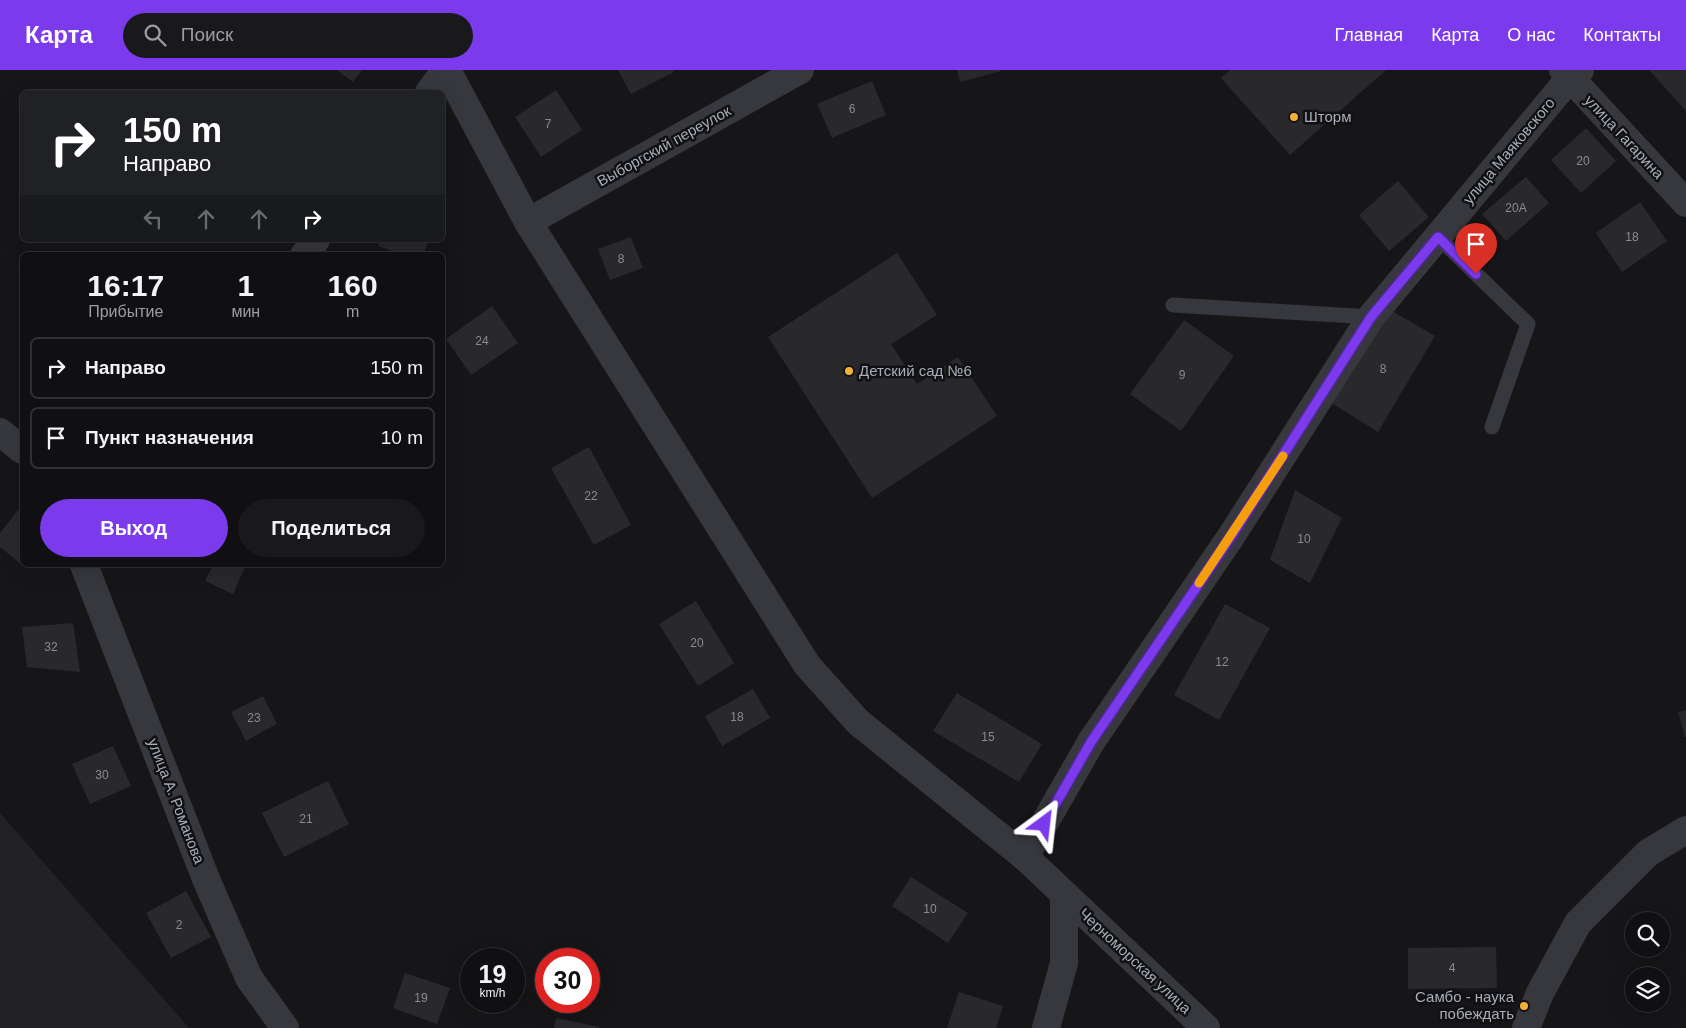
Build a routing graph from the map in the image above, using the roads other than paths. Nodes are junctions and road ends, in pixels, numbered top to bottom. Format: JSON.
{"nodes":[{"id":1,"x":447,"y":70,"type":"edge"},
{"id":2,"x":800,"y":70,"type":"edge"},
{"id":3,"x":1571,"y":73,"type":"edge"},
{"id":4,"x":431,"y":90,"type":"edge"},
{"id":5,"x":1686,"y":203,"type":"edge"},
{"id":6,"x":528,"y":222,"type":"junction"},
{"id":7,"x":1438,"y":237,"type":"junction"},
{"id":8,"x":314,"y":242,"type":"edge"},
{"id":9,"x":306,"y":252,"type":"edge"},
{"id":10,"x":1173,"y":305,"type":"dead end"},
{"id":11,"x":1371,"y":317,"type":"junction"},
{"id":12,"x":1492,"y":427,"type":"dead end"},
{"id":13,"x":0,"y":432,"type":"edge"},
{"id":14,"x":20,"y":448,"type":"edge"},
{"id":15,"x":85,"y":567,"type":"edge"},
{"id":16,"x":1686,"y":830,"type":"edge"},
{"id":17,"x":1025,"y":857,"type":"junction"},
{"id":18,"x":1064,"y":894,"type":"junction"},
{"id":19,"x":285,"y":1028,"type":"edge"},
{"id":20,"x":1046,"y":1028,"type":"edge"},
{"id":21,"x":1206,"y":1028,"type":"edge"},
{"id":22,"x":1526,"y":1028,"type":"edge"}],
"edges":[{"from":1,"to":4,"type":"street"},
{"from":1,"to":6,"type":"street","name":"Черноморская улица"},
{"from":2,"to":6,"type":"street","name":"Выборгский переулок"},
{"from":3,"to":5,"type":"street","name":"улица Гагарина"},
{"from":3,"to":7,"type":"street","name":"улица Маяковского"},
{"from":6,"to":17,"type":"street","name":"Черноморская улица"},
{"from":7,"to":11,"type":"street","name":"улица Маяковского"},
{"from":7,"to":12,"type":"lane"},
{"from":8,"to":9,"type":"street"},
{"from":10,"to":11,"type":"lane"},
{"from":11,"to":17,"type":"street","name":"улица Маяковского"},
{"from":13,"to":14,"type":"street"},
{"from":15,"to":19,"type":"street","name":"улица А. Романова"},
{"from":16,"to":22,"type":"street"},
{"from":17,"to":18,"type":"street","name":"Черноморская улица"},
{"from":18,"to":20,"type":"street"},
{"from":18,"to":21,"type":"street","name":"Черноморская улица"}]}
